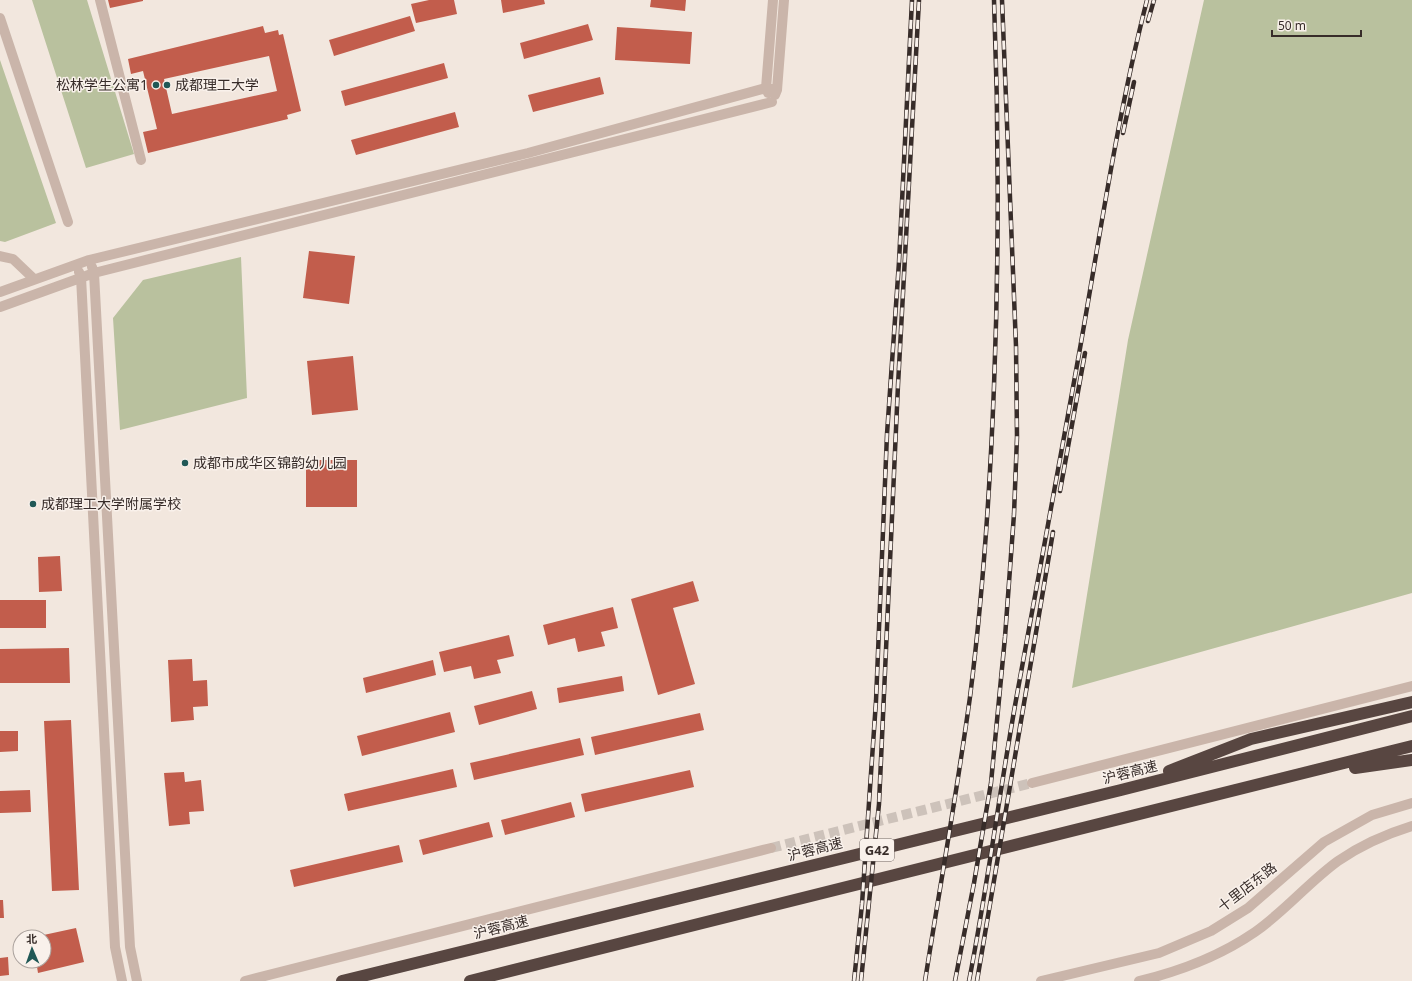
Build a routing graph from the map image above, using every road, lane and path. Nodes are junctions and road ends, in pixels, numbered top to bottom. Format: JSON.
{"nodes":[{"id":1,"x":100,"y":0,"type":"edge"},
{"id":2,"x":773,"y":0,"type":"edge"},
{"id":3,"x":784,"y":0,"type":"edge"},
{"id":4,"x":0,"y":18,"type":"edge"},
{"id":5,"x":766,"y":88,"type":"junction"},
{"id":6,"x":777,"y":90,"type":"junction"},
{"id":7,"x":772,"y":102,"type":"junction"},
{"id":8,"x":142,"y":160,"type":"dead end"},
{"id":9,"x":68,"y":222,"type":"dead end"},
{"id":10,"x":0,"y":256,"type":"edge"},
{"id":11,"x":89,"y":260,"type":"junction"},
{"id":12,"x":75,"y":264,"type":"junction"},
{"id":13,"x":94,"y":273,"type":"junction"},
{"id":14,"x":81,"y":277,"type":"junction"},
{"id":15,"x":34,"y":279,"type":"junction"},
{"id":16,"x":0,"y":292,"type":"edge"},
{"id":17,"x":0,"y":307,"type":"edge"},
{"id":18,"x":1412,"y":686,"type":"edge"},
{"id":19,"x":1412,"y":702,"type":"edge"},
{"id":20,"x":1412,"y":716,"type":"edge"},
{"id":21,"x":1412,"y":746,"type":"edge"},
{"id":22,"x":1412,"y":760,"type":"edge"},
{"id":23,"x":1298,"y":775,"type":"junction"},
{"id":24,"x":1032,"y":783,"type":"tunnel mouth"},
{"id":25,"x":1121,"y":790,"type":"junction"},
{"id":26,"x":1412,"y":803,"type":"edge"},
{"id":27,"x":1412,"y":826,"type":"edge"},
{"id":28,"x":772,"y":848,"type":"tunnel mouth"},
{"id":29,"x":122,"y":981,"type":"edge"},
{"id":30,"x":137,"y":981,"type":"edge"},
{"id":31,"x":245,"y":981,"type":"edge"},
{"id":32,"x":342,"y":981,"type":"edge"},
{"id":33,"x":470,"y":981,"type":"edge"},
{"id":34,"x":1041,"y":981,"type":"edge"},
{"id":35,"x":1139,"y":981,"type":"edge"}],
"edges":[{"from":1,"to":8,"type":"street"},
{"from":2,"to":5,"type":"street"},
{"from":3,"to":6,"type":"street"},
{"from":4,"to":9,"type":"street"},
{"from":5,"to":6,"type":"street"},
{"from":5,"to":7,"type":"street"},
{"from":5,"to":11,"type":"street"},
{"from":6,"to":7,"type":"street"},
{"from":7,"to":13,"type":"street"},
{"from":10,"to":15,"type":"street"},
{"from":11,"to":12,"type":"street"},
{"from":11,"to":13,"type":"street"},
{"from":12,"to":14,"type":"street"},
{"from":12,"to":15,"type":"street"},
{"from":13,"to":14,"type":"street"},
{"from":13,"to":30,"type":"street"},
{"from":14,"to":17,"type":"street"},
{"from":14,"to":29,"type":"street"},
{"from":15,"to":16,"type":"street"},
{"from":18,"to":24,"type":"street"},
{"from":19,"to":25,"type":"highway"},
{"from":20,"to":25,"type":"highway","name":"沪蓉高速","number":"G42"},
{"from":21,"to":23,"type":"highway","number":"G42"},
{"from":22,"to":23,"type":"highway"},
{"from":23,"to":33,"type":"highway","number":"G42"},
{"from":25,"to":32,"type":"highway","name":"沪蓉高速","number":"G42"},
{"from":26,"to":34,"type":"street","name":"十里店东路"},
{"from":27,"to":35,"type":"street"},
{"from":28,"to":31,"type":"street"}]}
